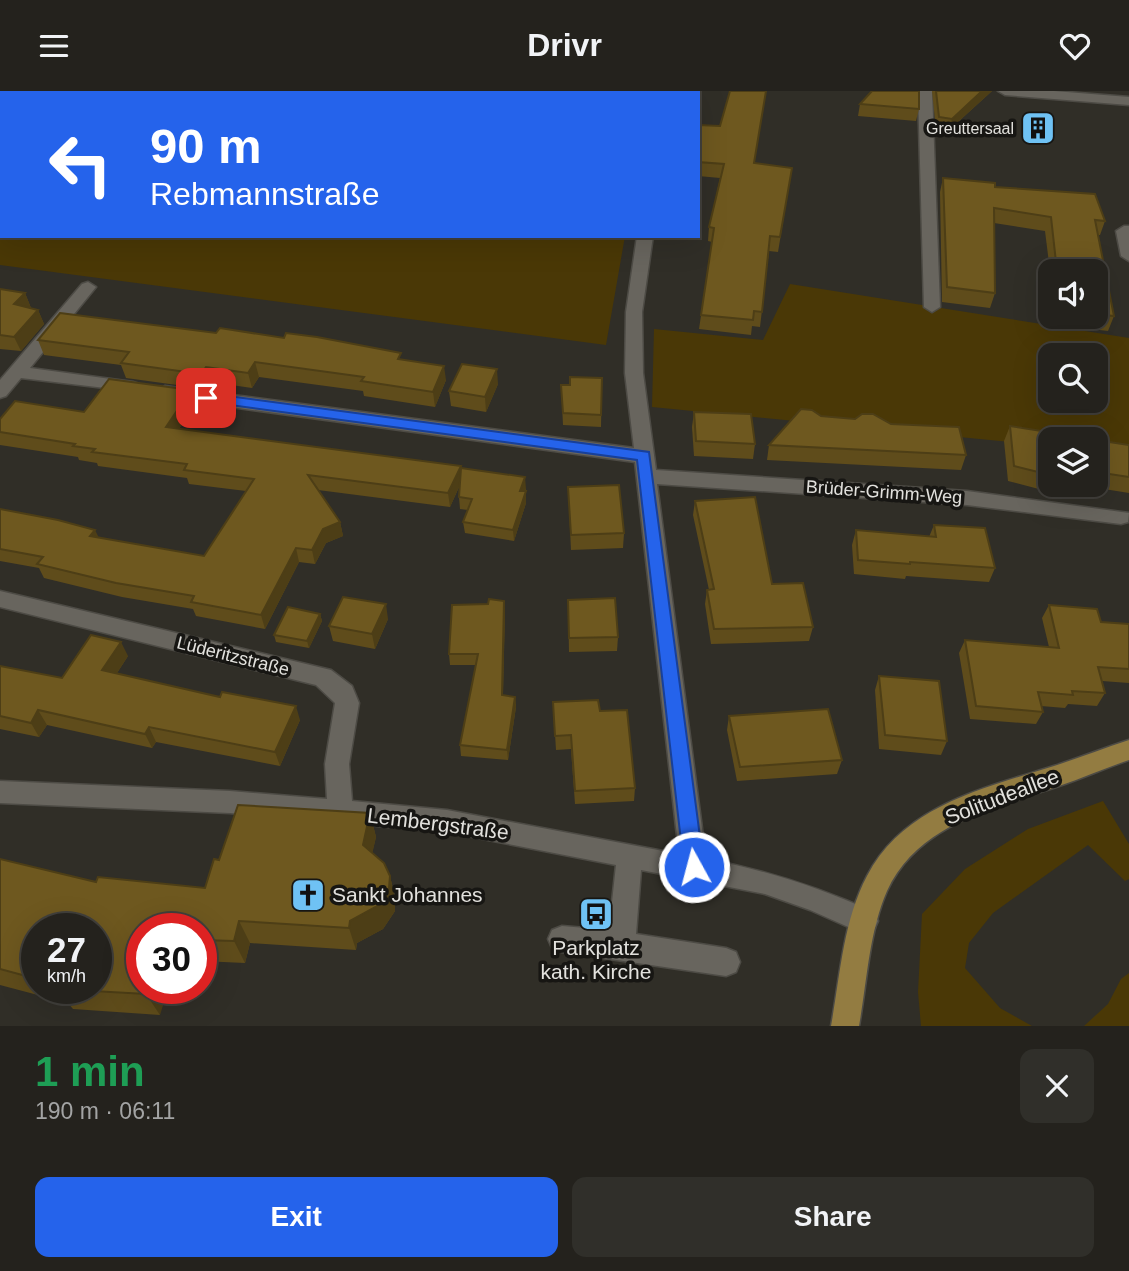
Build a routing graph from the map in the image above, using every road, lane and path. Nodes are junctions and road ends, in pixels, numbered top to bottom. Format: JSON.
{"nodes":[{"id":1,"x":925,"y":91,"type":"edge"},
{"id":2,"x":1005,"y":91,"type":"edge"},
{"id":3,"x":1129,"y":101,"type":"edge"},
{"id":4,"x":1129,"y":231,"type":"edge"},
{"id":5,"x":645,"y":238,"type":"edge"},
{"id":6,"x":1129,"y":256,"type":"edge"},
{"id":7,"x":88,"y":287,"type":"dead end"},
{"id":8,"x":932,"y":307,"type":"dead end"},
{"id":9,"x":17,"y":372,"type":"junction"},
{"id":10,"x":0,"y":392,"type":"edge"},
{"id":11,"x":644,"y":466,"type":"junction"},
{"id":12,"x":1121,"y":517,"type":"dead end"},
{"id":13,"x":0,"y":599,"type":"edge"},
{"id":14,"x":1129,"y":750,"type":"edge"},
{"id":15,"x":0,"y":792,"type":"edge"},
{"id":16,"x":340,"y":812,"type":"junction"},
{"id":17,"x":630,"y":857,"type":"junction"},
{"id":18,"x":694,"y":867,"type":"junction"},
{"id":19,"x":864,"y":921,"type":"junction"},
{"id":20,"x":562,"y":939,"type":"dead end"},
{"id":21,"x":622,"y":945,"type":"junction"},
{"id":22,"x":726,"y":962,"type":"dead end"},
{"id":23,"x":845,"y":1026,"type":"edge"}],
"edges":[{"from":1,"to":8,"type":"street"},
{"from":2,"to":3,"type":"street"},
{"from":4,"to":6,"type":"street"},
{"from":5,"to":11,"type":"street"},
{"from":7,"to":9,"type":"street"},
{"from":9,"to":10,"type":"street"},
{"from":9,"to":11,"type":"street","name":"Brüder-Grimm-Weg"},
{"from":11,"to":12,"type":"street","name":"Brüder-Grimm-Weg"},
{"from":11,"to":18,"type":"street"},
{"from":13,"to":16,"type":"street","name":"Lüderitzstraße"},
{"from":14,"to":19,"type":"main road","name":"Solitudeallee"},
{"from":15,"to":16,"type":"street","name":"Lembergstraße"},
{"from":16,"to":17,"type":"street","name":"Lembergstraße"},
{"from":17,"to":18,"type":"street","name":"Lembergstraße"},
{"from":17,"to":21,"type":"street"},
{"from":18,"to":19,"type":"street","name":"Lembergstraße"},
{"from":19,"to":23,"type":"main road","name":"Solitudeallee"},
{"from":20,"to":21,"type":"street"},
{"from":21,"to":22,"type":"street"}]}
